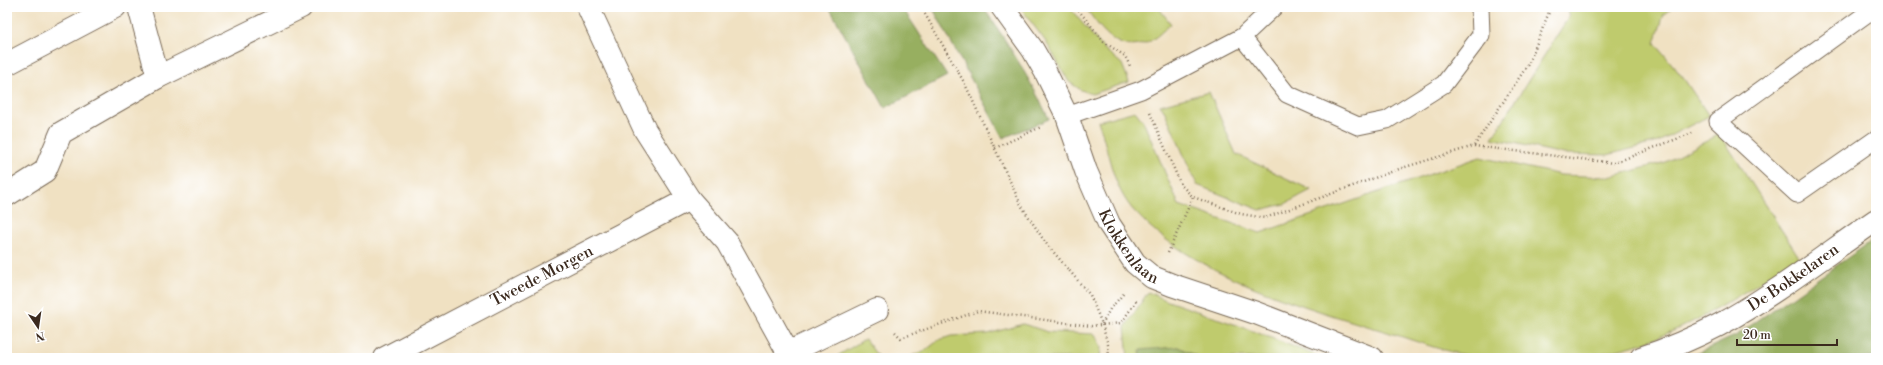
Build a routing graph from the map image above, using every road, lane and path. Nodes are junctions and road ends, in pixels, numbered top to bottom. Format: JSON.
{"nodes":[{"id":1,"x":115,"y":7,"type":"edge"},
{"id":2,"x":139,"y":7,"type":"edge"},
{"id":3,"x":301,"y":7,"type":"edge"},
{"id":4,"x":588,"y":7,"type":"edge"},
{"id":5,"x":920,"y":7,"type":"edge"},
{"id":6,"x":1002,"y":7,"type":"edge"},
{"id":7,"x":1076,"y":7,"type":"edge"},
{"id":8,"x":1274,"y":7,"type":"edge"},
{"id":9,"x":1480,"y":7,"type":"edge"},
{"id":10,"x":1876,"y":7,"type":"edge"},
{"id":11,"x":1242,"y":37,"type":"junction"},
{"id":12,"x":7,"y":64,"type":"edge"},
{"id":13,"x":158,"y":77,"type":"junction"},
{"id":14,"x":1141,"y":90,"type":"junction"},
{"id":15,"x":1067,"y":116,"type":"junction"},
{"id":16,"x":1718,"y":121,"type":"junction"},
{"id":17,"x":1876,"y":139,"type":"edge"},
{"id":18,"x":1474,"y":146,"type":"dead end"},
{"id":19,"x":995,"y":148,"type":"junction"},
{"id":20,"x":7,"y":195,"type":"edge"},
{"id":21,"x":1193,"y":197,"type":"dead end"},
{"id":22,"x":689,"y":199,"type":"junction"},
{"id":23,"x":1876,"y":220,"type":"edge"},
{"id":24,"x":1168,"y":253,"type":"dead end"},
{"id":25,"x":1141,"y":294,"type":"dead end"},
{"id":26,"x":877,"y":310,"type":"joint"},
{"id":27,"x":1102,"y":324,"type":"junction"},
{"id":28,"x":393,"y":356,"type":"edge"},
{"id":29,"x":789,"y":356,"type":"edge"},
{"id":30,"x":1108,"y":358,"type":"edge"},
{"id":31,"x":1372,"y":358,"type":"edge"},
{"id":32,"x":1641,"y":358,"type":"edge"}],
"edges":[{"from":1,"to":12,"type":"street"},
{"from":2,"to":13,"type":"street"},
{"from":3,"to":13,"type":"street"},
{"from":4,"to":22,"type":"street"},
{"from":5,"to":19,"type":"path"},
{"from":6,"to":15,"type":"street","name":"Klokkenlaan"},
{"from":7,"to":14,"type":"path"},
{"from":8,"to":11,"type":"lane"},
{"from":9,"to":11,"type":"lane"},
{"from":10,"to":16,"type":"lane"},
{"from":11,"to":14,"type":"lane"},
{"from":13,"to":20,"type":"street"},
{"from":14,"to":15,"type":"lane"},
{"from":15,"to":19,"type":"path"},
{"from":15,"to":31,"type":"street","name":"Klokkenlaan"},
{"from":16,"to":17,"type":"lane"},
{"from":16,"to":18,"type":"path"},
{"from":19,"to":27,"type":"path"},
{"from":21,"to":24,"type":"path"},
{"from":22,"to":28,"type":"street","name":"Tweede Morgen"},
{"from":22,"to":29,"type":"street"},
{"from":23,"to":32,"type":"street","name":"De Bokkelaren"},
{"from":25,"to":27,"type":"path"},
{"from":26,"to":27,"type":"path"},
{"from":26,"to":29,"type":"street"},
{"from":27,"to":30,"type":"path"}]}
